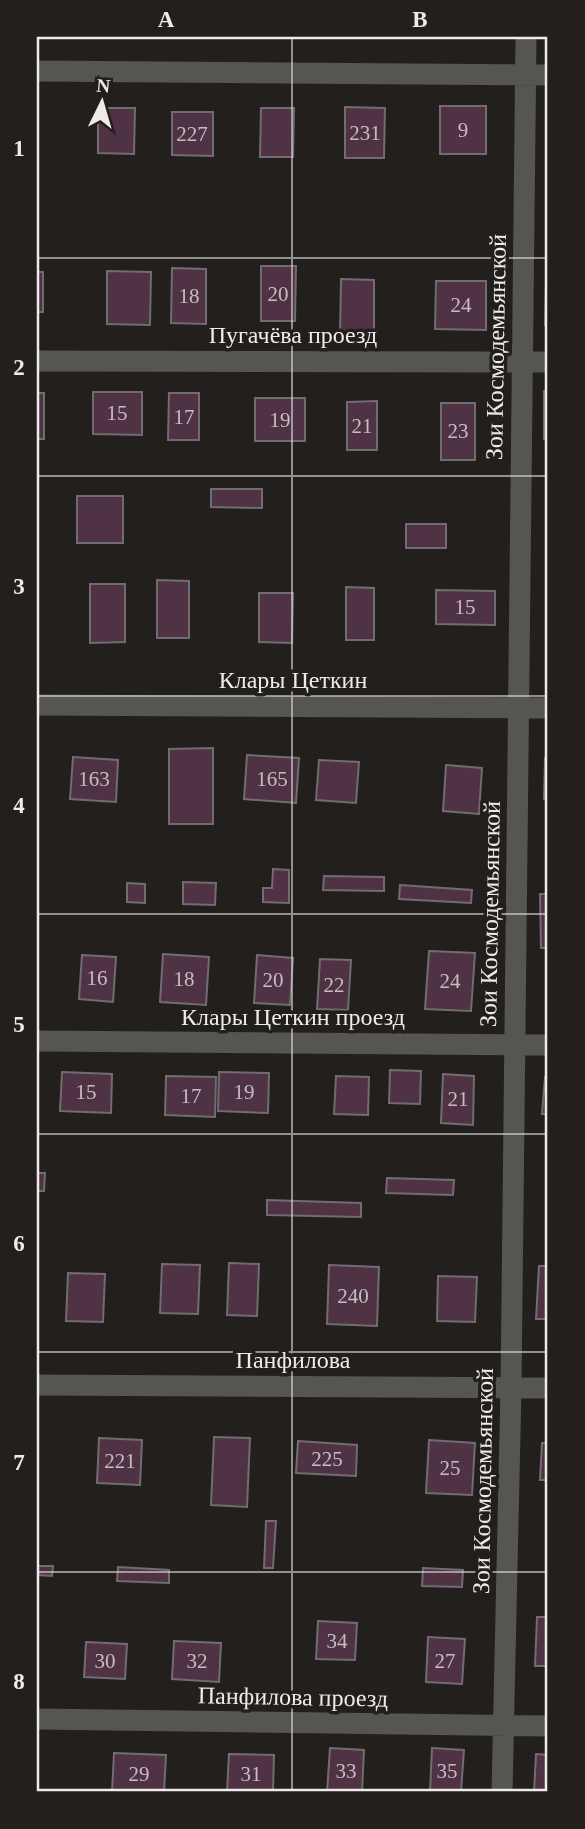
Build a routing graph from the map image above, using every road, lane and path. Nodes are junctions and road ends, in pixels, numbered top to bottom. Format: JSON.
{"nodes":[{"id":1,"x":526,"y":37,"type":"edge"},
{"id":2,"x":37,"y":71,"type":"edge"},
{"id":3,"x":525,"y":75,"type":"junction"},
{"id":4,"x":548,"y":75,"type":"edge"},
{"id":5,"x":37,"y":361,"type":"edge"},
{"id":6,"x":522,"y":362,"type":"junction"},
{"id":7,"x":548,"y":362,"type":"edge"},
{"id":8,"x":37,"y":705,"type":"edge"},
{"id":9,"x":519,"y":708,"type":"junction"},
{"id":10,"x":548,"y":708,"type":"edge"},
{"id":11,"x":37,"y":1041,"type":"edge"},
{"id":12,"x":515,"y":1045,"type":"junction"},
{"id":13,"x":548,"y":1045,"type":"edge"},
{"id":14,"x":37,"y":1385,"type":"edge"},
{"id":15,"x":512,"y":1388,"type":"junction"},
{"id":16,"x":548,"y":1388,"type":"edge"},
{"id":17,"x":37,"y":1719,"type":"edge"},
{"id":18,"x":504,"y":1726,"type":"junction"},
{"id":19,"x":548,"y":1727,"type":"edge"},
{"id":20,"x":502,"y":1792,"type":"edge"}],
"edges":[{"from":1,"to":3,"type":"street","name":"Зои Космодемьянской"},
{"from":2,"to":3,"type":"street"},
{"from":3,"to":4,"type":"street"},
{"from":3,"to":6,"type":"street","name":"Зои Космодемьянской"},
{"from":5,"to":6,"type":"street","name":"Пугачёва проезд"},
{"from":6,"to":7,"type":"street","name":"Пугачёва проезд"},
{"from":6,"to":9,"type":"street","name":"Зои Космодемьянской"},
{"from":8,"to":9,"type":"street","name":"Клары Цеткин"},
{"from":9,"to":10,"type":"street","name":"Клары Цеткин"},
{"from":9,"to":12,"type":"street","name":"Зои Космодемьянской"},
{"from":11,"to":12,"type":"street","name":"Клары Цеткин проезд"},
{"from":12,"to":13,"type":"street","name":"Клары Цеткин проезд"},
{"from":12,"to":15,"type":"street","name":"Зои Космодемьянской"},
{"from":14,"to":15,"type":"street","name":"Панфилова"},
{"from":15,"to":16,"type":"street","name":"Панфилова"},
{"from":15,"to":18,"type":"street","name":"Зои Космодемьянской"},
{"from":17,"to":18,"type":"street","name":"Панфилова проезд"},
{"from":18,"to":19,"type":"street","name":"Панфилова проезд"},
{"from":18,"to":20,"type":"street","name":"Зои Космодемьянской"}]}
